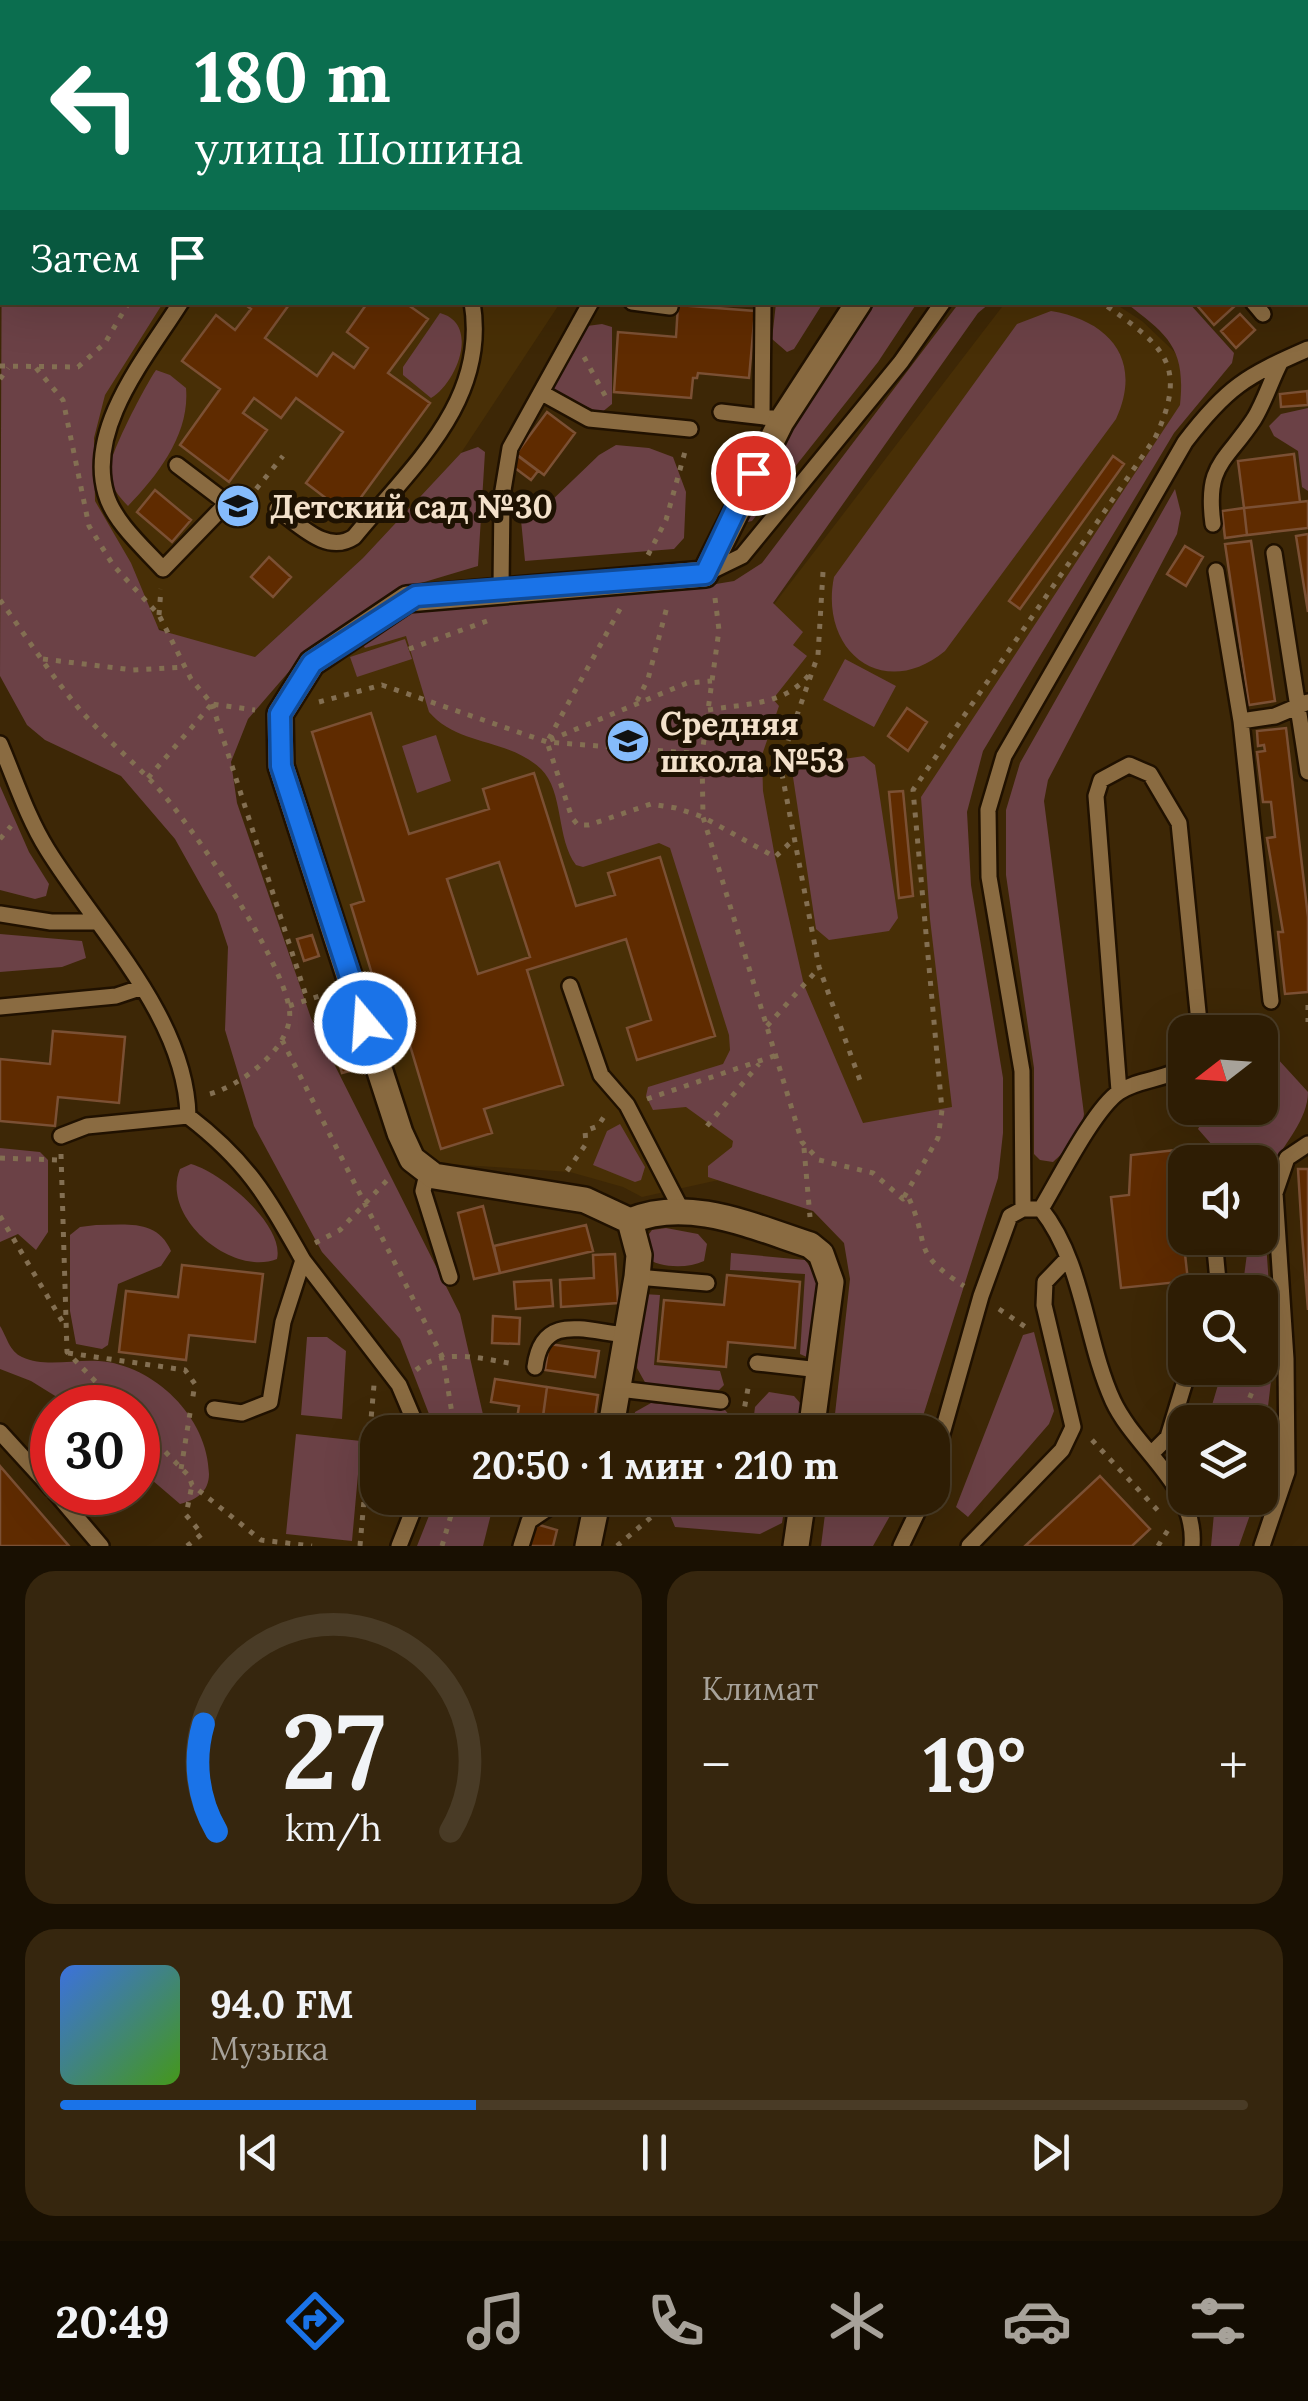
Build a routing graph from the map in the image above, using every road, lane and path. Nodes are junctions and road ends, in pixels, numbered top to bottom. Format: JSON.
{"nodes":[{"id":1,"x":128,"y":305,"type":"edge"},
{"id":2,"x":179,"y":305,"type":"edge"},
{"id":3,"x":472,"y":305,"type":"edge"},
{"id":4,"x":589,"y":305,"type":"edge"},
{"id":5,"x":655,"y":305,"type":"edge"},
{"id":6,"x":762,"y":305,"type":"edge"},
{"id":7,"x":857,"y":305,"type":"edge"},
{"id":8,"x":941,"y":305,"type":"edge"},
{"id":9,"x":670,"y":307,"type":"dead end"},
{"id":10,"x":1308,"y":349,"type":"edge"},
{"id":11,"x":564,"y":351,"type":"junction"},
{"id":12,"x":1280,"y":361,"type":"junction"},
{"id":13,"x":4,"y":367,"type":"edge"},
{"id":14,"x":0,"y":379,"type":"edge"},
{"id":15,"x":542,"y":394,"type":"junction"},
{"id":16,"x":721,"y":412,"type":"dead end"},
{"id":17,"x":771,"y":418,"type":"junction"},
{"id":18,"x":611,"y":422,"type":"junction"},
{"id":19,"x":690,"y":429,"type":"joint"},
{"id":20,"x":283,"y":456,"type":"dead end"},
{"id":21,"x":176,"y":465,"type":"dead end"},
{"id":22,"x":227,"y":503,"type":"junction"},
{"id":23,"x":277,"y":509,"type":"dead end"},
{"id":24,"x":1214,"y":524,"type":"dead end"},
{"id":25,"x":1274,"y":553,"type":"dead end"},
{"id":26,"x":1216,"y":571,"type":"dead end"},
{"id":27,"x":823,"y":572,"type":"dead end"},
{"id":28,"x":705,"y":574,"type":"junction"},
{"id":29,"x":677,"y":577,"type":"junction"},
{"id":30,"x":636,"y":582,"type":"junction"},
{"id":31,"x":502,"y":588,"type":"junction"},
{"id":32,"x":0,"y":600,"type":"edge"},
{"id":33,"x":43,"y":659,"type":"junction"},
{"id":34,"x":184,"y":666,"type":"dead end"},
{"id":35,"x":811,"y":673,"type":"junction"},
{"id":36,"x":191,"y":679,"type":"dead end"},
{"id":37,"x":713,"y":681,"type":"junction"},
{"id":38,"x":212,"y":704,"type":"junction"},
{"id":39,"x":636,"y":704,"type":"junction"},
{"id":40,"x":1304,"y":704,"type":"edge"},
{"id":41,"x":708,"y":710,"type":"junction"},
{"id":42,"x":280,"y":714,"type":"junction"},
{"id":43,"x":1240,"y":720,"type":"junction"},
{"id":44,"x":547,"y":742,"type":"junction"},
{"id":45,"x":0,"y":744,"type":"edge"},
{"id":46,"x":702,"y":754,"type":"junction"},
{"id":47,"x":1308,"y":772,"type":"edge"},
{"id":48,"x":148,"y":778,"type":"junction"},
{"id":49,"x":704,"y":817,"type":"junction"},
{"id":50,"x":793,"y":840,"type":"junction"},
{"id":51,"x":0,"y":914,"type":"edge"},
{"id":52,"x":98,"y":922,"type":"junction"},
{"id":53,"x":819,"y":967,"type":"junction"},
{"id":54,"x":353,"y":986,"type":"junction"},
{"id":55,"x":570,"y":986,"type":"dead end"},
{"id":56,"x":140,"y":988,"type":"junction"},
{"id":57,"x":307,"y":999,"type":"junction"},
{"id":58,"x":1270,"y":1001,"type":"dead end"},
{"id":59,"x":1308,"y":1005,"type":"edge"},
{"id":60,"x":289,"y":1006,"type":"junction"},
{"id":61,"x":0,"y":1007,"type":"edge"},
{"id":62,"x":1198,"y":1015,"type":"edge"},
{"id":63,"x":1308,"y":1022,"type":"edge"},
{"id":64,"x":767,"y":1026,"type":"junction"},
{"id":65,"x":282,"y":1039,"type":"junction"},
{"id":66,"x":777,"y":1055,"type":"junction"},
{"id":67,"x":762,"y":1061,"type":"junction"},
{"id":68,"x":1168,"y":1077,"type":"edge"},
{"id":69,"x":862,"y":1086,"type":"dead end"},
{"id":70,"x":231,"y":1088,"type":"dead end"},
{"id":71,"x":1120,"y":1092,"type":"junction"},
{"id":72,"x":660,"y":1094,"type":"dead end"},
{"id":73,"x":608,"y":1110,"type":"dead end"},
{"id":74,"x":188,"y":1116,"type":"junction"},
{"id":75,"x":707,"y":1126,"type":"dead end"},
{"id":76,"x":61,"y":1136,"type":"joint"},
{"id":77,"x":802,"y":1142,"type":"junction"},
{"id":78,"x":1308,"y":1144,"type":"edge"},
{"id":79,"x":0,"y":1158,"type":"edge"},
{"id":80,"x":60,"y":1160,"type":"junction"},
{"id":81,"x":419,"y":1166,"type":"junction"},
{"id":82,"x":550,"y":1193,"type":"junction"},
{"id":83,"x":364,"y":1204,"type":"junction"},
{"id":84,"x":1023,"y":1209,"type":"junction"},
{"id":85,"x":1041,"y":1209,"type":"junction"},
{"id":86,"x":682,"y":1212,"type":"junction"},
{"id":87,"x":0,"y":1216,"type":"edge"},
{"id":88,"x":630,"y":1221,"type":"junction"},
{"id":89,"x":810,"y":1245,"type":"junction"},
{"id":90,"x":301,"y":1256,"type":"junction"},
{"id":91,"x":1068,"y":1258,"type":"junction"},
{"id":92,"x":450,"y":1277,"type":"dead end"},
{"id":93,"x":638,"y":1277,"type":"junction"},
{"id":94,"x":707,"y":1283,"type":"dead end"},
{"id":95,"x":974,"y":1292,"type":"junction"},
{"id":96,"x":67,"y":1329,"type":"junction"},
{"id":97,"x":1034,"y":1332,"type":"dead end"},
{"id":98,"x":629,"y":1336,"type":"junction"},
{"id":99,"x":66,"y":1352,"type":"junction"},
{"id":100,"x":443,"y":1358,"type":"junction"},
{"id":101,"x":1286,"y":1360,"type":"junction"},
{"id":102,"x":384,"y":1364,"type":"junction"},
{"id":103,"x":757,"y":1364,"type":"joint"},
{"id":104,"x":536,"y":1367,"type":"joint"},
{"id":105,"x":820,"y":1370,"type":"junction"},
{"id":106,"x":98,"y":1385,"type":"edge"},
{"id":107,"x":399,"y":1385,"type":"junction"},
{"id":108,"x":1184,"y":1385,"type":"edge"},
{"id":109,"x":619,"y":1389,"type":"junction"},
{"id":110,"x":721,"y":1400,"type":"dead end"},
{"id":111,"x":1248,"y":1405,"type":"edge"},
{"id":112,"x":214,"y":1409,"type":"dead end"},
{"id":113,"x":412,"y":1415,"type":"edge"},
{"id":114,"x":453,"y":1415,"type":"edge"},
{"id":115,"x":614,"y":1415,"type":"edge"},
{"id":116,"x":743,"y":1415,"type":"edge"},
{"id":117,"x":814,"y":1415,"type":"edge"},
{"id":118,"x":945,"y":1415,"type":"edge"},
{"id":119,"x":0,"y":1432,"type":"edge"},
{"id":120,"x":1095,"y":1442,"type":"dead end"},
{"id":121,"x":160,"y":1447,"type":"edge"},
{"id":122,"x":1151,"y":1454,"type":"junction"},
{"id":123,"x":30,"y":1465,"type":"edge"},
{"id":124,"x":181,"y":1469,"type":"junction"},
{"id":125,"x":192,"y":1485,"type":"junction"},
{"id":126,"x":75,"y":1515,"type":"edge"},
{"id":127,"x":411,"y":1515,"type":"edge"},
{"id":128,"x":451,"y":1515,"type":"edge"},
{"id":129,"x":539,"y":1515,"type":"edge"},
{"id":130,"x":594,"y":1515,"type":"edge"},
{"id":131,"x":654,"y":1515,"type":"edge"},
{"id":132,"x":801,"y":1515,"type":"edge"},
{"id":133,"x":916,"y":1515,"type":"edge"},
{"id":134,"x":261,"y":1540,"type":"junction"},
{"id":135,"x":102,"y":1546,"type":"edge"},
{"id":136,"x":187,"y":1546,"type":"edge"},
{"id":137,"x":268,"y":1546,"type":"edge"},
{"id":138,"x":312,"y":1546,"type":"edge"},
{"id":139,"x":360,"y":1546,"type":"edge"},
{"id":140,"x":398,"y":1546,"type":"edge"},
{"id":141,"x":442,"y":1546,"type":"edge"},
{"id":142,"x":521,"y":1546,"type":"edge"},
{"id":143,"x":588,"y":1546,"type":"edge"},
{"id":144,"x":617,"y":1546,"type":"edge"},
{"id":145,"x":796,"y":1546,"type":"edge"},
{"id":146,"x":901,"y":1546,"type":"edge"},
{"id":147,"x":969,"y":1546,"type":"edge"},
{"id":148,"x":1158,"y":1546,"type":"edge"},
{"id":149,"x":1192,"y":1546,"type":"edge"},
{"id":150,"x":1262,"y":1546,"type":"edge"}],
"edges":[{"from":1,"to":13,"type":"path"},
{"from":2,"to":22,"type":"lane"},
{"from":3,"to":23,"type":"lane"},
{"from":4,"to":11,"type":"lane"},
{"from":5,"to":9,"type":"lane"},
{"from":6,"to":17,"type":"lane"},
{"from":7,"to":17,"type":"street"},
{"from":8,"to":28,"type":"lane"},
{"from":10,"to":12,"type":"lane"},
{"from":11,"to":15,"type":"lane"},
{"from":11,"to":18,"type":"path"},
{"from":12,"to":24,"type":"lane"},
{"from":12,"to":84,"type":"lane"},
{"from":13,"to":14,"type":"path"},
{"from":15,"to":18,"type":"lane"},
{"from":15,"to":31,"type":"lane"},
{"from":16,"to":17,"type":"lane"},
{"from":17,"to":28,"type":"street"},
{"from":18,"to":19,"type":"lane"},
{"from":19,"to":30,"type":"path"},
{"from":20,"to":22,"type":"path"},
{"from":21,"to":22,"type":"lane"},
{"from":25,"to":40,"type":"lane"},
{"from":26,"to":43,"type":"lane"},
{"from":27,"to":35,"type":"path"},
{"from":28,"to":29,"type":"street"},
{"from":28,"to":37,"type":"path"},
{"from":29,"to":30,"type":"street"},
{"from":29,"to":39,"type":"path"},
{"from":30,"to":31,"type":"street"},
{"from":30,"to":44,"type":"path"},
{"from":31,"to":42,"type":"street"},
{"from":32,"to":33,"type":"path"},
{"from":33,"to":34,"type":"path"},
{"from":33,"to":48,"type":"path"},
{"from":35,"to":41,"type":"path"},
{"from":35,"to":50,"type":"path"},
{"from":36,"to":38,"type":"path"},
{"from":37,"to":39,"type":"path"},
{"from":37,"to":41,"type":"path"},
{"from":38,"to":42,"type":"path"},
{"from":38,"to":48,"type":"path"},
{"from":38,"to":57,"type":"path"},
{"from":39,"to":44,"type":"path"},
{"from":40,"to":43,"type":"lane"},
{"from":40,"to":47,"type":"lane"},
{"from":41,"to":46,"type":"path"},
{"from":42,"to":44,"type":"path"},
{"from":42,"to":54,"type":"street"},
{"from":43,"to":58,"type":"lane"},
{"from":44,"to":46,"type":"path"},
{"from":44,"to":49,"type":"path"},
{"from":45,"to":52,"type":"lane"},
{"from":46,"to":49,"type":"path"},
{"from":48,"to":60,"type":"path"},
{"from":49,"to":50,"type":"path"},
{"from":49,"to":64,"type":"path"},
{"from":50,"to":53,"type":"path"},
{"from":51,"to":52,"type":"lane"},
{"from":52,"to":56,"type":"lane"},
{"from":53,"to":64,"type":"path"},
{"from":53,"to":69,"type":"path"},
{"from":54,"to":57,"type":"path"},
{"from":54,"to":81,"type":"street"},
{"from":55,"to":86,"type":"lane"},
{"from":56,"to":61,"type":"lane"},
{"from":56,"to":74,"type":"lane"},
{"from":57,"to":60,"type":"path"},
{"from":59,"to":63,"type":"path"},
{"from":60,"to":65,"type":"path"},
{"from":62,"to":71,"type":"lane"},
{"from":64,"to":66,"type":"path"},
{"from":65,"to":70,"type":"path"},
{"from":65,"to":83,"type":"path"},
{"from":66,"to":67,"type":"path"},
{"from":66,"to":77,"type":"path"},
{"from":67,"to":72,"type":"path"},
{"from":67,"to":75,"type":"path"},
{"from":68,"to":71,"type":"lane"},
{"from":71,"to":85,"type":"lane"},
{"from":73,"to":82,"type":"path"},
{"from":74,"to":76,"type":"lane"},
{"from":74,"to":90,"type":"lane"},
{"from":76,"to":80,"type":"path"},
{"from":77,"to":89,"type":"path"},
{"from":77,"to":95,"type":"path"},
{"from":78,"to":101,"type":"lane"},
{"from":79,"to":80,"type":"path"},
{"from":80,"to":96,"type":"path"},
{"from":81,"to":82,"type":"street"},
{"from":81,"to":83,"type":"path"},
{"from":81,"to":92,"type":"lane"},
{"from":82,"to":88,"type":"street"},
{"from":83,"to":90,"type":"path"},
{"from":83,"to":100,"type":"path"},
{"from":84,"to":85,"type":"lane"},
{"from":84,"to":95,"type":"lane"},
{"from":85,"to":91,"type":"lane"},
{"from":86,"to":88,"type":"street"},
{"from":86,"to":89,"type":"street"},
{"from":87,"to":96,"type":"path"},
{"from":88,"to":93,"type":"street"},
{"from":89,"to":105,"type":"street"},
{"from":90,"to":102,"type":"lane"},
{"from":90,"to":112,"type":"lane"},
{"from":91,"to":122,"type":"lane"},
{"from":91,"to":147,"type":"lane"},
{"from":93,"to":94,"type":"lane"},
{"from":93,"to":98,"type":"street"},
{"from":95,"to":97,"type":"path"},
{"from":95,"to":118,"type":"lane"},
{"from":96,"to":99,"type":"path"},
{"from":98,"to":104,"type":"lane"},
{"from":98,"to":109,"type":"street"},
{"from":99,"to":106,"type":"path"},
{"from":99,"to":124,"type":"path"},
{"from":100,"to":104,"type":"path"},
{"from":100,"to":107,"type":"path"},
{"from":100,"to":114,"type":"path"},
{"from":101,"to":111,"type":"path"},
{"from":101,"to":150,"type":"lane"},
{"from":102,"to":107,"type":"lane"},
{"from":102,"to":139,"type":"path"},
{"from":103,"to":105,"type":"lane"},
{"from":103,"to":116,"type":"path"},
{"from":105,"to":117,"type":"street"},
{"from":107,"to":113,"type":"lane"},
{"from":108,"to":122,"type":"lane"},
{"from":109,"to":110,"type":"lane"},
{"from":109,"to":115,"type":"street"},
{"from":119,"to":123,"type":"lane"},
{"from":120,"to":148,"type":"path"},
{"from":121,"to":124,"type":"path"},
{"from":122,"to":149,"type":"lane"},
{"from":124,"to":125,"type":"path"},
{"from":125,"to":134,"type":"path"},
{"from":125,"to":136,"type":"path"},
{"from":126,"to":135,"type":"lane"},
{"from":127,"to":140,"type":"lane"},
{"from":128,"to":141,"type":"path"},
{"from":129,"to":142,"type":"lane"},
{"from":130,"to":143,"type":"street"},
{"from":131,"to":144,"type":"path"},
{"from":132,"to":145,"type":"street"},
{"from":133,"to":146,"type":"lane"},
{"from":134,"to":137,"type":"path"},
{"from":134,"to":138,"type":"path"}]}
